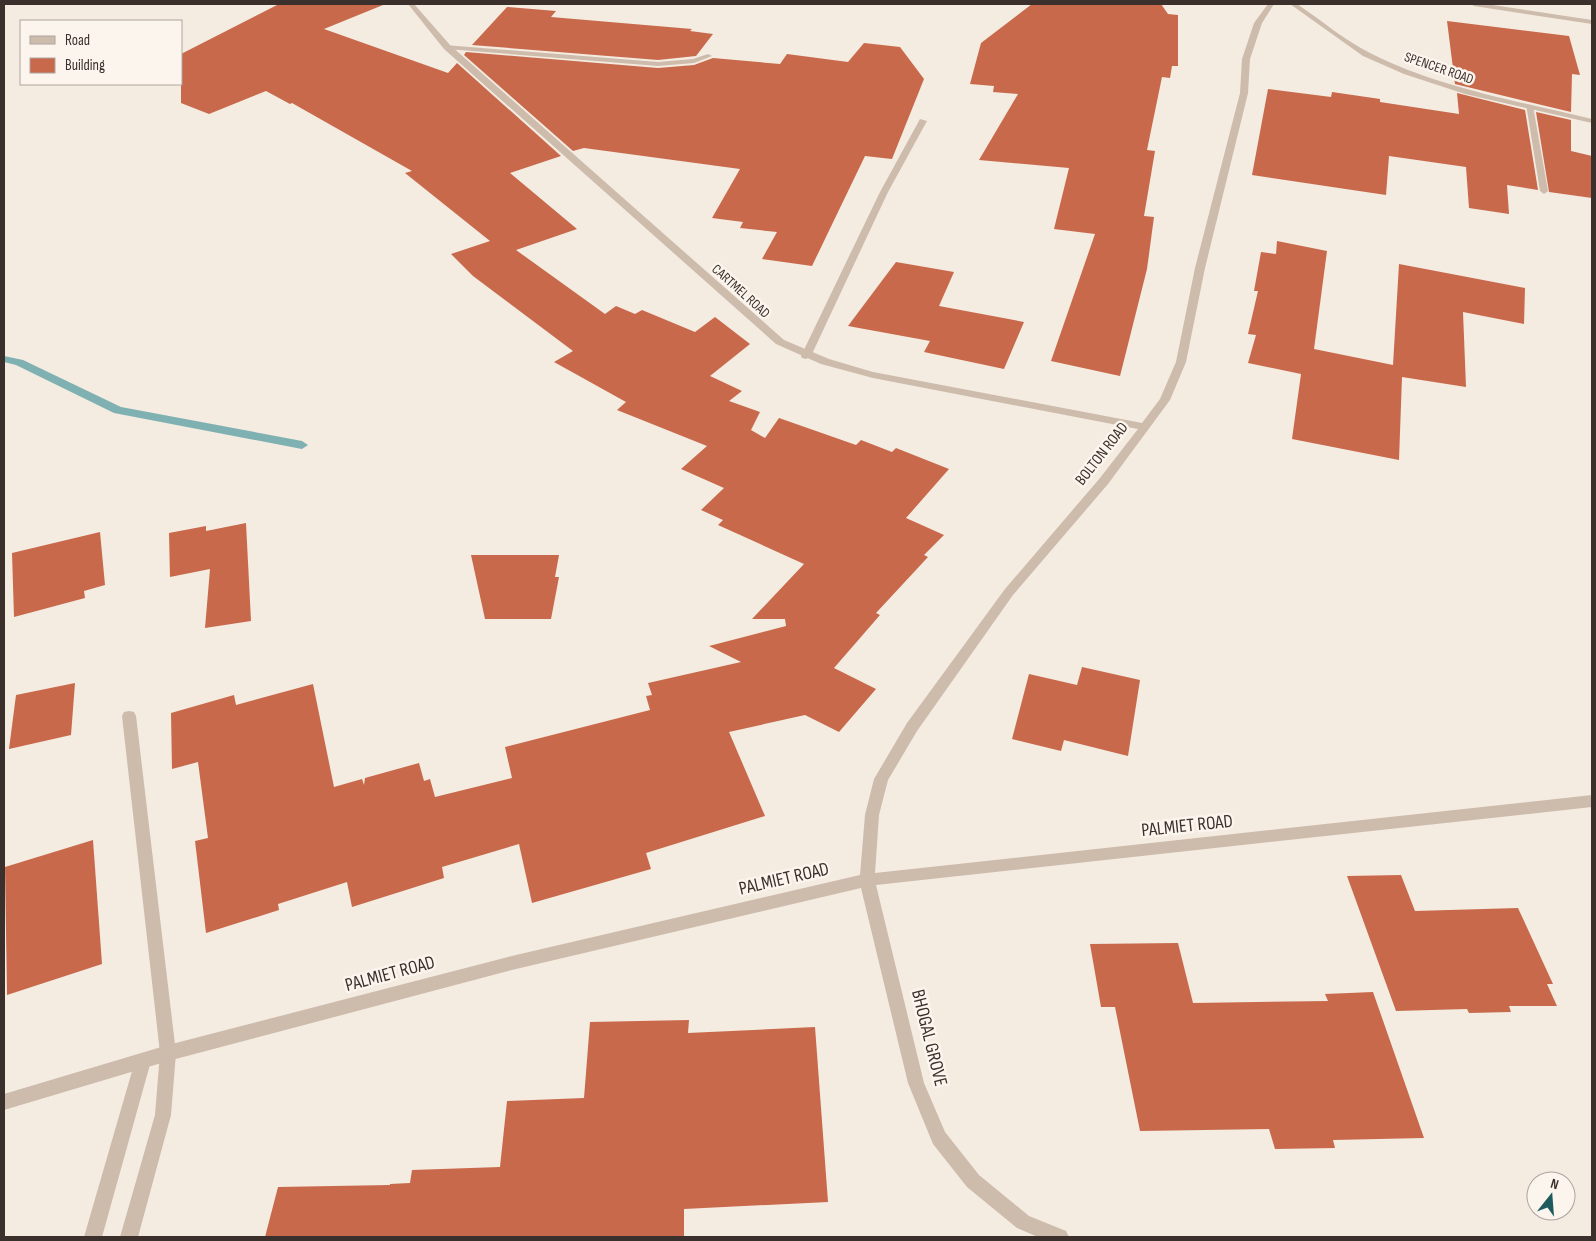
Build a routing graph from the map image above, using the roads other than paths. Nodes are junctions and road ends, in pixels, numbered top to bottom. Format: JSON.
{"nodes":[{"id":1,"x":411,"y":4,"type":"edge"},
{"id":2,"x":1271,"y":4,"type":"edge"},
{"id":3,"x":1293,"y":4,"type":"edge"},
{"id":4,"x":1474,"y":4,"type":"edge"},
{"id":5,"x":1592,"y":22,"type":"edge"},
{"id":6,"x":447,"y":47,"type":"junction"},
{"id":7,"x":708,"y":56,"type":"dead end"},
{"id":8,"x":1529,"y":106,"type":"junction"},
{"id":9,"x":923,"y":121,"type":"dead end"},
{"id":10,"x":1592,"y":121,"type":"edge"},
{"id":11,"x":1544,"y":191,"type":"dead end"},
{"id":12,"x":806,"y":356,"type":"junction"},
{"id":13,"x":1144,"y":427,"type":"junction"},
{"id":14,"x":129,"y":716,"type":"dead end"},
{"id":15,"x":1592,"y":801,"type":"edge"},
{"id":16,"x":868,"y":880,"type":"junction"},
{"id":17,"x":168,"y":1053,"type":"junction"},
{"id":18,"x":143,"y":1061,"type":"junction"},
{"id":19,"x":4,"y":1102,"type":"edge"},
{"id":20,"x":93,"y":1237,"type":"edge"},
{"id":21,"x":129,"y":1237,"type":"edge"},
{"id":22,"x":1060,"y":1237,"type":"edge"}],
"edges":[{"from":1,"to":6,"type":"street","name":"CARTMEL ROAD"},
{"from":2,"to":13,"type":"street","name":"BOLTON ROAD"},
{"from":3,"to":8,"type":"street","name":"SPENCER ROAD"},
{"from":4,"to":5,"type":"street"},
{"from":6,"to":7,"type":"street"},
{"from":6,"to":12,"type":"street","name":"CARTMEL ROAD"},
{"from":8,"to":10,"type":"street","name":"SPENCER ROAD"},
{"from":8,"to":11,"type":"street"},
{"from":9,"to":12,"type":"street"},
{"from":12,"to":13,"type":"street","name":"CARTMEL ROAD"},
{"from":13,"to":16,"type":"street","name":"BOLTON ROAD"},
{"from":14,"to":17,"type":"street"},
{"from":15,"to":16,"type":"street","name":"PALMIET ROAD"},
{"from":16,"to":17,"type":"street","name":"PALMIET ROAD"},
{"from":16,"to":22,"type":"street","name":"BHOGAL GROVE"},
{"from":17,"to":18,"type":"street","name":"PALMIET ROAD"},
{"from":17,"to":21,"type":"street"},
{"from":18,"to":19,"type":"street","name":"PALMIET ROAD"},
{"from":18,"to":20,"type":"street"}]}
